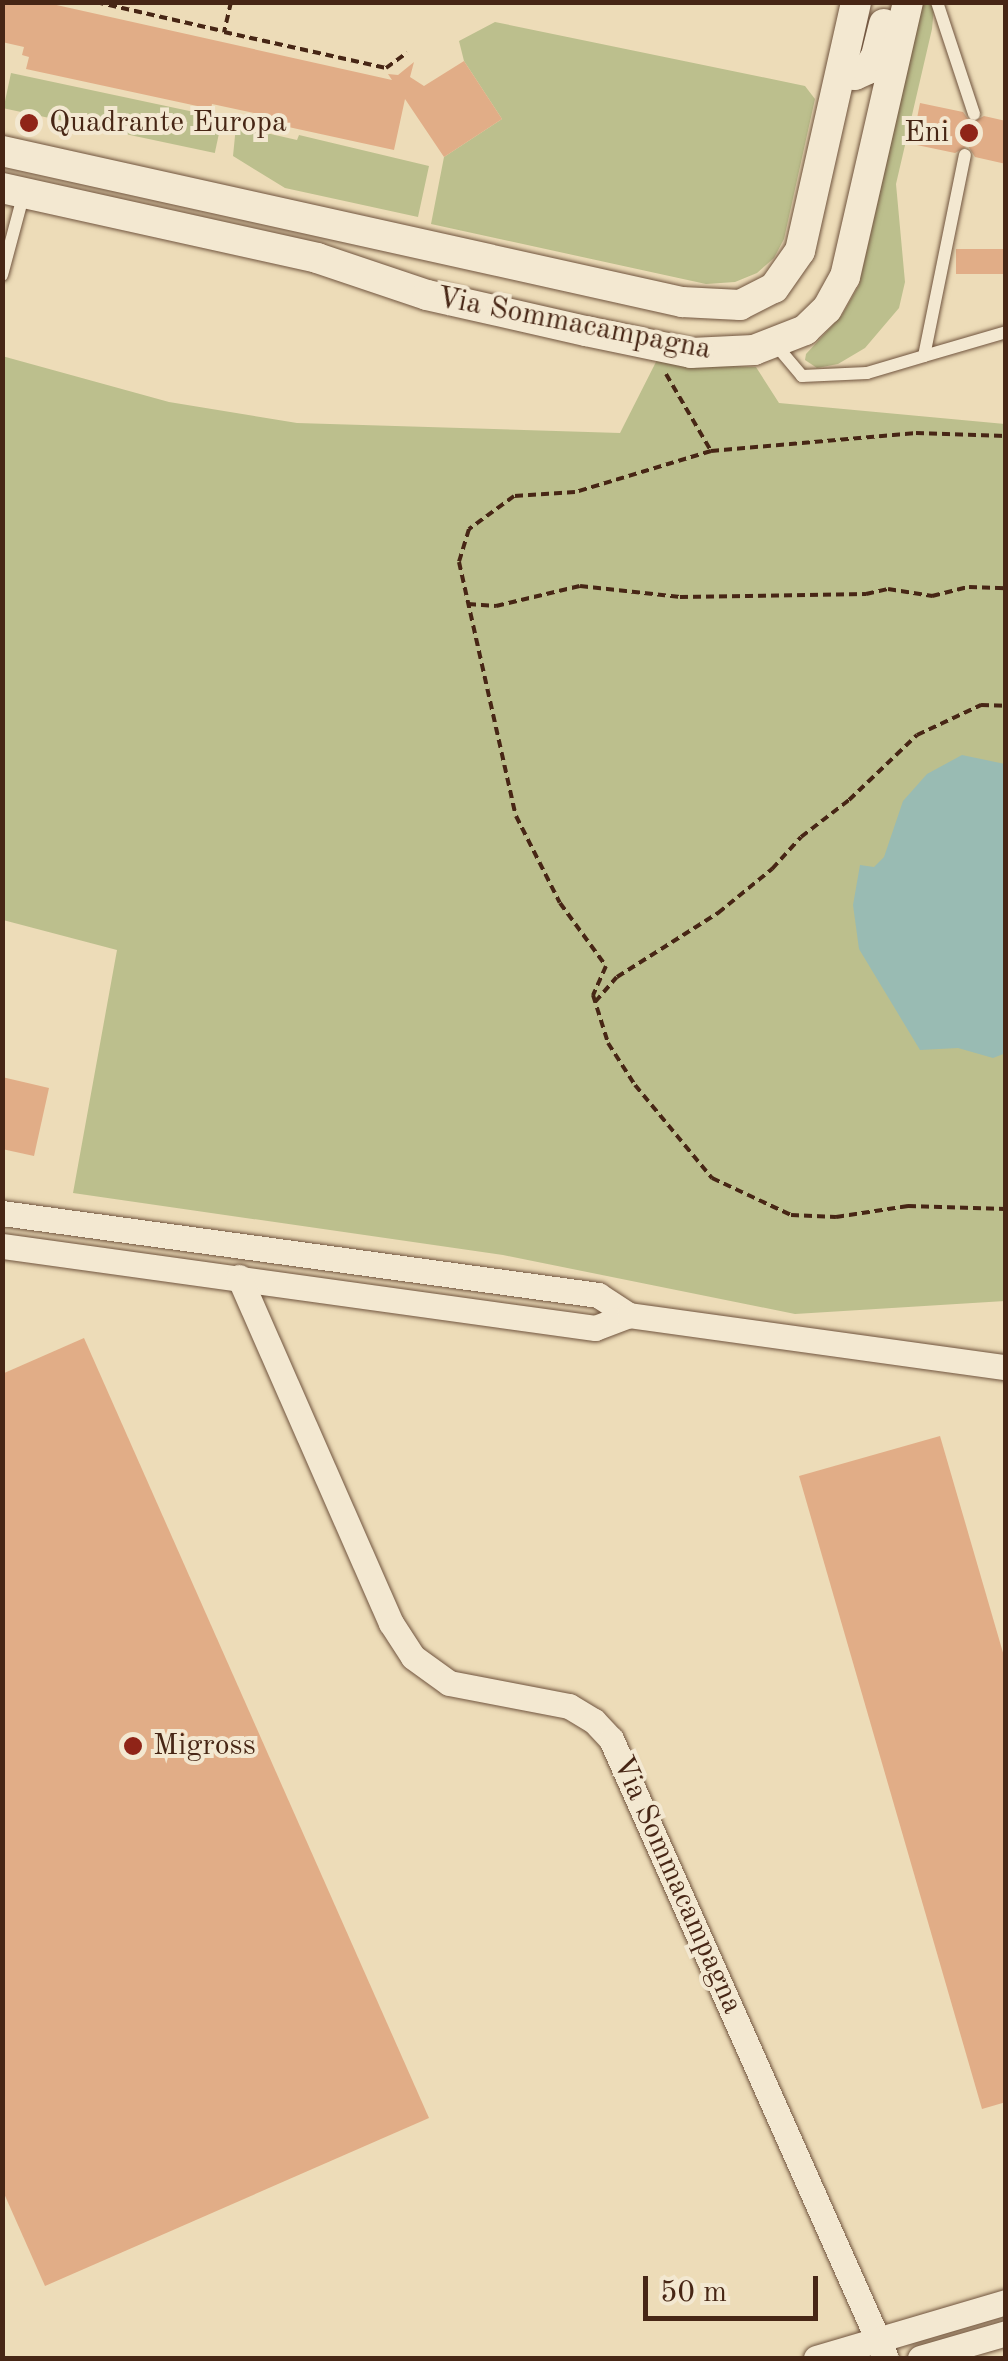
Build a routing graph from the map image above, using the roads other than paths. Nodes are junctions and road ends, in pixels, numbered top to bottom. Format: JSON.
{"nodes":[{"id":1,"x":856,"y":2,"type":"edge"},
{"id":2,"x":888,"y":2,"type":"edge"},
{"id":3,"x":908,"y":2,"type":"edge"},
{"id":4,"x":937,"y":2,"type":"edge"},
{"id":5,"x":841,"y":73,"type":"junction"},
{"id":6,"x":974,"y":114,"type":"dead end"},
{"id":7,"x":2,"y":151,"type":"edge"},
{"id":8,"x":966,"y":156,"type":"dead end"},
{"id":9,"x":13,"y":191,"type":"edge"},
{"id":10,"x":2,"y":275,"type":"edge"},
{"id":11,"x":1006,"y":332,"type":"edge"},
{"id":12,"x":776,"y":344,"type":"junction"},
{"id":13,"x":924,"y":356,"type":"junction"},
{"id":14,"x":2,"y":1213,"type":"edge"},
{"id":15,"x":2,"y":1246,"type":"edge"},
{"id":16,"x":239,"y":1277,"type":"junction"},
{"id":17,"x":629,"y":1315,"type":"junction"},
{"id":18,"x":1006,"y":1366,"type":"edge"},
{"id":19,"x":1006,"y":2302,"type":"edge"},
{"id":20,"x":1006,"y":2333,"type":"edge"},
{"id":21,"x":882,"y":2349,"type":"edge"},
{"id":22,"x":816,"y":2358,"type":"edge"},
{"id":23,"x":920,"y":2358,"type":"edge"}],
"edges":[{"from":1,"to":5,"type":"street","name":"Via Sommacampagna"},
{"from":2,"to":5,"type":"street"},
{"from":3,"to":12,"type":"street","name":"Via Sommacampagna"},
{"from":4,"to":6,"type":"lane"},
{"from":5,"to":7,"type":"street","name":"Via Sommacampagna"},
{"from":8,"to":13,"type":"lane"},
{"from":9,"to":10,"type":"lane"},
{"from":9,"to":12,"type":"street","name":"Via Sommacampagna"},
{"from":11,"to":13,"type":"lane"},
{"from":12,"to":13,"type":"lane"},
{"from":14,"to":17,"type":"street"},
{"from":15,"to":16,"type":"street"},
{"from":16,"to":17,"type":"street"},
{"from":16,"to":21,"type":"street","name":"Via Sommacampagna"},
{"from":17,"to":18,"type":"street"},
{"from":19,"to":21,"type":"street"},
{"from":20,"to":23,"type":"street"},
{"from":21,"to":22,"type":"street"}]}
